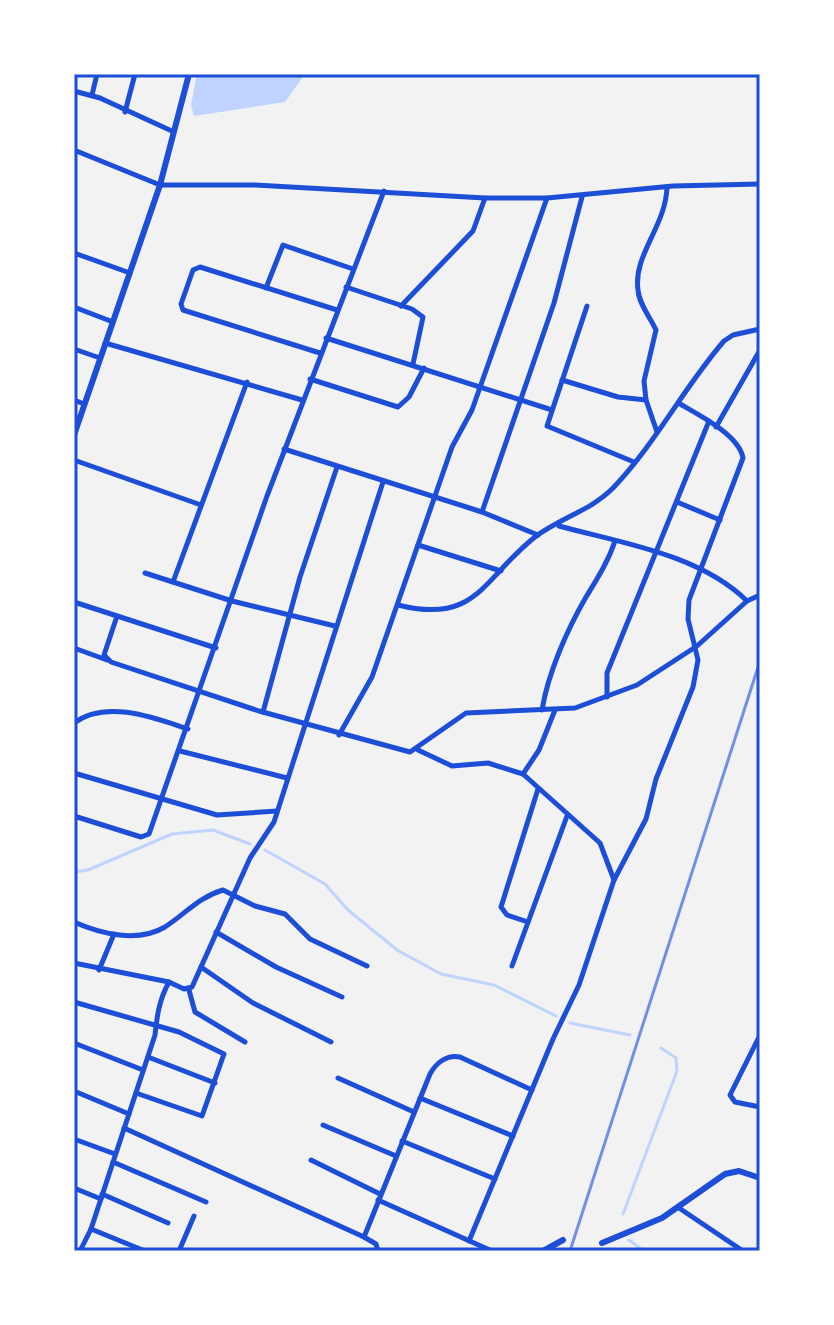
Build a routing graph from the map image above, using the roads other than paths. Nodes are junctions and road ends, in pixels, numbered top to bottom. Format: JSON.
{"nodes":[{"id":1,"x":97,"y":74,"type":"edge"},
{"id":2,"x":135,"y":74,"type":"edge"},
{"id":3,"x":189,"y":74,"type":"edge"},
{"id":4,"x":74,"y":91,"type":"edge"},
{"id":5,"x":92,"y":95,"type":"junction"},
{"id":6,"x":125,"y":112,"type":"junction"},
{"id":7,"x":174,"y":132,"type":"junction"},
{"id":8,"x":74,"y":150,"type":"edge"},
{"id":9,"x":760,"y":184,"type":"edge"},
{"id":10,"x":160,"y":185,"type":"junction"},
{"id":11,"x":667,"y":187,"type":"junction"},
{"id":12,"x":384,"y":191,"type":"junction"},
{"id":13,"x":582,"y":197,"type":"junction"},
{"id":14,"x":485,"y":198,"type":"junction"},
{"id":15,"x":547,"y":198,"type":"junction"},
{"id":16,"x":74,"y":253,"type":"edge"},
{"id":17,"x":353,"y":269,"type":"junction"},
{"id":18,"x":130,"y":273,"type":"junction"},
{"id":19,"x":346,"y":287,"type":"junction"},
{"id":20,"x":266,"y":288,"type":"junction"},
{"id":21,"x":401,"y":306,"type":"junction"},
{"id":22,"x":587,"y":306,"type":"dead end"},
{"id":23,"x":74,"y":307,"type":"edge"},
{"id":24,"x":337,"y":310,"type":"junction"},
{"id":25,"x":113,"y":322,"type":"junction"},
{"id":26,"x":760,"y":329,"type":"edge"},
{"id":27,"x":326,"y":338,"type":"junction"},
{"id":28,"x":105,"y":343,"type":"junction"},
{"id":29,"x":74,"y":349,"type":"edge"},
{"id":30,"x":760,"y":350,"type":"edge"},
{"id":31,"x":320,"y":353,"type":"junction"},
{"id":32,"x":100,"y":358,"type":"junction"},
{"id":33,"x":413,"y":364,"type":"junction"},
{"id":34,"x":424,"y":368,"type":"junction"},
{"id":35,"x":310,"y":379,"type":"junction"},
{"id":36,"x":562,"y":380,"type":"junction"},
{"id":37,"x":247,"y":382,"type":"junction"},
{"id":38,"x":481,"y":385,"type":"junction"},
{"id":39,"x":522,"y":399,"type":"junction"},
{"id":40,"x":74,"y":400,"type":"edge"},
{"id":41,"x":302,"y":400,"type":"junction"},
{"id":42,"x":646,"y":400,"type":"junction"},
{"id":43,"x":84,"y":404,"type":"junction"},
{"id":44,"x":680,"y":404,"type":"junction"},
{"id":45,"x":552,"y":410,"type":"junction"},
{"id":46,"x":709,"y":421,"type":"junction"},
{"id":47,"x":716,"y":427,"type":"junction"},
{"id":48,"x":657,"y":432,"type":"junction"},
{"id":49,"x":74,"y":435,"type":"edge"},
{"id":50,"x":284,"y":449,"type":"junction"},
{"id":51,"x":74,"y":460,"type":"edge"},
{"id":52,"x":634,"y":462,"type":"junction"},
{"id":53,"x":337,"y":467,"type":"junction"},
{"id":54,"x":383,"y":482,"type":"junction"},
{"id":55,"x":434,"y":497,"type":"junction"},
{"id":56,"x":677,"y":502,"type":"junction"},
{"id":57,"x":201,"y":505,"type":"junction"},
{"id":58,"x":482,"y":512,"type":"junction"},
{"id":59,"x":720,"y":520,"type":"junction"},
{"id":60,"x":558,"y":525,"type":"junction"},
{"id":61,"x":538,"y":535,"type":"junction"},
{"id":62,"x":615,"y":541,"type":"junction"},
{"id":63,"x":418,"y":545,"type":"junction"},
{"id":64,"x":655,"y":552,"type":"junction"},
{"id":65,"x":701,"y":570,"type":"junction"},
{"id":66,"x":501,"y":571,"type":"junction"},
{"id":67,"x":145,"y":573,"type":"dead end"},
{"id":68,"x":173,"y":582,"type":"junction"},
{"id":69,"x":760,"y":595,"type":"edge"},
{"id":70,"x":232,"y":601,"type":"junction"},
{"id":71,"x":747,"y":601,"type":"junction"},
{"id":72,"x":74,"y":602,"type":"edge"},
{"id":73,"x":398,"y":605,"type":"junction"},
{"id":74,"x":117,"y":616,"type":"junction"},
{"id":75,"x":291,"y":617,"type":"junction"},
{"id":76,"x":335,"y":626,"type":"junction"},
{"id":77,"x":697,"y":646,"type":"junction"},
{"id":78,"x":74,"y":648,"type":"edge"},
{"id":79,"x":216,"y":648,"type":"junction"},
{"id":80,"x":111,"y":662,"type":"junction"},
{"id":81,"x":201,"y":692,"type":"junction"},
{"id":82,"x":607,"y":697,"type":"junction"},
{"id":83,"x":542,"y":710,"type":"junction"},
{"id":84,"x":555,"y":710,"type":"junction"},
{"id":85,"x":263,"y":712,"type":"junction"},
{"id":86,"x":74,"y":713,"type":"edge"},
{"id":87,"x":76,"y":721,"type":"edge"},
{"id":88,"x":304,"y":724,"type":"junction"},
{"id":89,"x":188,"y":729,"type":"junction"},
{"id":90,"x":339,"y":735,"type":"junction"},
{"id":91,"x":418,"y":750,"type":"junction"},
{"id":92,"x":180,"y":751,"type":"junction"},
{"id":93,"x":74,"y":773,"type":"edge"},
{"id":94,"x":523,"y":774,"type":"junction"},
{"id":95,"x":287,"y":778,"type":"junction"},
{"id":96,"x":538,"y":789,"type":"junction"},
{"id":97,"x":162,"y":801,"type":"junction"},
{"id":98,"x":277,"y":811,"type":"junction"},
{"id":99,"x":74,"y":816,"type":"edge"},
{"id":100,"x":567,"y":816,"type":"junction"},
{"id":101,"x":614,"y":880,"type":"junction"},
{"id":102,"x":233,"y":894,"type":"junction"},
{"id":103,"x":74,"y":922,"type":"edge"},
{"id":104,"x":528,"y":922,"type":"junction"},
{"id":105,"x":216,"y":932,"type":"junction"},
{"id":106,"x":114,"y":934,"type":"junction"},
{"id":107,"x":74,"y":963,"type":"edge"},
{"id":108,"x":367,"y":966,"type":"dead end"},
{"id":109,"x":512,"y":966,"type":"dead end"},
{"id":110,"x":201,"y":967,"type":"junction"},
{"id":111,"x":99,"y":970,"type":"junction"},
{"id":112,"x":169,"y":982,"type":"junction"},
{"id":113,"x":189,"y":990,"type":"junction"},
{"id":114,"x":342,"y":997,"type":"dead end"},
{"id":115,"x":74,"y":1002,"type":"edge"},
{"id":116,"x":156,"y":1026,"type":"junction"},
{"id":117,"x":760,"y":1035,"type":"edge"},
{"id":118,"x":245,"y":1042,"type":"dead end"},
{"id":119,"x":331,"y":1042,"type":"dead end"},
{"id":120,"x":74,"y":1043,"type":"edge"},
{"id":121,"x":148,"y":1057,"type":"junction"},
{"id":122,"x":143,"y":1070,"type":"junction"},
{"id":123,"x":338,"y":1078,"type":"dead end"},
{"id":124,"x":215,"y":1083,"type":"junction"},
{"id":125,"x":532,"y":1090,"type":"junction"},
{"id":126,"x":74,"y":1091,"type":"edge"},
{"id":127,"x":136,"y":1093,"type":"junction"},
{"id":128,"x":420,"y":1098,"type":"junction"},
{"id":129,"x":760,"y":1107,"type":"edge"},
{"id":130,"x":414,"y":1112,"type":"junction"},
{"id":131,"x":129,"y":1114,"type":"junction"},
{"id":132,"x":323,"y":1125,"type":"dead end"},
{"id":133,"x":124,"y":1128,"type":"junction"},
{"id":134,"x":513,"y":1136,"type":"junction"},
{"id":135,"x":74,"y":1139,"type":"edge"},
{"id":136,"x":402,"y":1141,"type":"junction"},
{"id":137,"x":115,"y":1154,"type":"junction"},
{"id":138,"x":396,"y":1156,"type":"junction"},
{"id":139,"x":311,"y":1160,"type":"dead end"},
{"id":140,"x":113,"y":1162,"type":"junction"},
{"id":141,"x":760,"y":1178,"type":"edge"},
{"id":142,"x":495,"y":1179,"type":"junction"},
{"id":143,"x":74,"y":1188,"type":"edge"},
{"id":144,"x":102,"y":1197,"type":"junction"},
{"id":145,"x":379,"y":1197,"type":"junction"},
{"id":146,"x":206,"y":1202,"type":"dead end"},
{"id":147,"x":679,"y":1208,"type":"junction"},
{"id":148,"x":194,"y":1216,"type":"dead end"},
{"id":149,"x":168,"y":1223,"type":"dead end"},
{"id":150,"x":91,"y":1229,"type":"junction"},
{"id":151,"x":364,"y":1237,"type":"junction"},
{"id":152,"x":563,"y":1240,"type":"dead end"},
{"id":153,"x":469,"y":1241,"type":"junction"},
{"id":154,"x":602,"y":1243,"type":"dead end"},
{"id":155,"x":80,"y":1251,"type":"edge"},
{"id":156,"x":145,"y":1251,"type":"edge"},
{"id":157,"x":179,"y":1251,"type":"edge"},
{"id":158,"x":378,"y":1251,"type":"edge"},
{"id":159,"x":492,"y":1251,"type":"edge"},
{"id":160,"x":543,"y":1251,"type":"edge"},
{"id":161,"x":743,"y":1251,"type":"edge"}],
"edges":[{"from":1,"to":5,"type":"street"},
{"from":2,"to":6,"type":"street"},
{"from":3,"to":7,"type":"street"},
{"from":4,"to":5,"type":"street"},
{"from":5,"to":6,"type":"street"},
{"from":6,"to":7,"type":"street"},
{"from":7,"to":10,"type":"street"},
{"from":8,"to":10,"type":"street"},
{"from":9,"to":11,"type":"street"},
{"from":10,"to":12,"type":"street"},
{"from":10,"to":18,"type":"street"},
{"from":11,"to":13,"type":"street"},
{"from":11,"to":42,"type":"street"},
{"from":12,"to":14,"type":"street"},
{"from":12,"to":17,"type":"street"},
{"from":13,"to":15,"type":"street"},
{"from":13,"to":39,"type":"street"},
{"from":14,"to":15,"type":"street"},
{"from":14,"to":21,"type":"street"},
{"from":15,"to":38,"type":"street"},
{"from":16,"to":18,"type":"street"},
{"from":17,"to":19,"type":"street"},
{"from":17,"to":20,"type":"street"},
{"from":18,"to":25,"type":"street"},
{"from":19,"to":21,"type":"street"},
{"from":19,"to":24,"type":"street"},
{"from":20,"to":24,"type":"street"},
{"from":20,"to":31,"type":"street"},
{"from":21,"to":33,"type":"street"},
{"from":22,"to":36,"type":"street"},
{"from":23,"to":25,"type":"street"},
{"from":24,"to":27,"type":"street"},
{"from":25,"to":28,"type":"street"},
{"from":26,"to":44,"type":"street"},
{"from":27,"to":31,"type":"street"},
{"from":27,"to":33,"type":"street"},
{"from":28,"to":32,"type":"street"},
{"from":28,"to":37,"type":"street"},
{"from":29,"to":32,"type":"street"},
{"from":30,"to":47,"type":"street"},
{"from":31,"to":35,"type":"street"},
{"from":32,"to":43,"type":"street"},
{"from":33,"to":34,"type":"street"},
{"from":34,"to":35,"type":"street"},
{"from":34,"to":38,"type":"street"},
{"from":35,"to":41,"type":"street"},
{"from":36,"to":42,"type":"street"},
{"from":36,"to":45,"type":"street"},
{"from":37,"to":41,"type":"street"},
{"from":37,"to":57,"type":"street"},
{"from":38,"to":39,"type":"street"},
{"from":38,"to":55,"type":"street"},
{"from":39,"to":45,"type":"street"},
{"from":39,"to":58,"type":"street"},
{"from":40,"to":43,"type":"street"},
{"from":41,"to":50,"type":"street"},
{"from":42,"to":48,"type":"street"},
{"from":43,"to":49,"type":"street"},
{"from":44,"to":46,"type":"street"},
{"from":44,"to":48,"type":"street"},
{"from":45,"to":52,"type":"street"},
{"from":46,"to":47,"type":"street"},
{"from":46,"to":56,"type":"street"},
{"from":47,"to":59,"type":"street"},
{"from":48,"to":52,"type":"street"},
{"from":50,"to":53,"type":"street"},
{"from":50,"to":70,"type":"street"},
{"from":51,"to":57,"type":"street"},
{"from":52,"to":60,"type":"street"},
{"from":53,"to":54,"type":"street"},
{"from":53,"to":75,"type":"street"},
{"from":54,"to":55,"type":"street"},
{"from":54,"to":76,"type":"street"},
{"from":55,"to":58,"type":"street"},
{"from":55,"to":63,"type":"street"},
{"from":56,"to":59,"type":"street"},
{"from":56,"to":64,"type":"street"},
{"from":57,"to":68,"type":"street"},
{"from":58,"to":61,"type":"street"},
{"from":59,"to":65,"type":"street"},
{"from":60,"to":61,"type":"street"},
{"from":60,"to":62,"type":"street"},
{"from":61,"to":66,"type":"street"},
{"from":62,"to":64,"type":"street"},
{"from":62,"to":83,"type":"street"},
{"from":63,"to":66,"type":"street"},
{"from":63,"to":73,"type":"street"},
{"from":64,"to":65,"type":"street"},
{"from":64,"to":82,"type":"street"},
{"from":65,"to":71,"type":"street"},
{"from":65,"to":77,"type":"street"},
{"from":66,"to":73,"type":"street"},
{"from":67,"to":68,"type":"street"},
{"from":68,"to":70,"type":"street"},
{"from":69,"to":71,"type":"street"},
{"from":70,"to":75,"type":"street"},
{"from":70,"to":79,"type":"street"},
{"from":71,"to":77,"type":"street"},
{"from":72,"to":74,"type":"street"},
{"from":73,"to":90,"type":"street"},
{"from":74,"to":79,"type":"street"},
{"from":74,"to":80,"type":"street"},
{"from":75,"to":76,"type":"street"},
{"from":75,"to":85,"type":"street"},
{"from":76,"to":88,"type":"street"},
{"from":77,"to":82,"type":"street"},
{"from":77,"to":101,"type":"street"},
{"from":78,"to":80,"type":"street"},
{"from":79,"to":81,"type":"street"},
{"from":80,"to":81,"type":"street"},
{"from":81,"to":85,"type":"street"},
{"from":81,"to":89,"type":"street"},
{"from":82,"to":84,"type":"street"},
{"from":83,"to":84,"type":"street"},
{"from":83,"to":91,"type":"street"},
{"from":84,"to":94,"type":"street"},
{"from":85,"to":88,"type":"street"},
{"from":86,"to":87,"type":"street"},
{"from":87,"to":89,"type":"street"},
{"from":88,"to":90,"type":"street"},
{"from":88,"to":95,"type":"street"},
{"from":89,"to":92,"type":"street"},
{"from":90,"to":91,"type":"street"},
{"from":91,"to":94,"type":"street"},
{"from":92,"to":95,"type":"street"},
{"from":92,"to":97,"type":"street"},
{"from":93,"to":97,"type":"street"},
{"from":94,"to":96,"type":"street"},
{"from":95,"to":98,"type":"street"},
{"from":96,"to":100,"type":"street"},
{"from":96,"to":104,"type":"street"},
{"from":97,"to":98,"type":"street"},
{"from":97,"to":99,"type":"street"},
{"from":98,"to":102,"type":"street"},
{"from":100,"to":101,"type":"street"},
{"from":100,"to":104,"type":"street"},
{"from":101,"to":125,"type":"street"},
{"from":102,"to":105,"type":"street"},
{"from":102,"to":106,"type":"street"},
{"from":102,"to":108,"type":"street"},
{"from":103,"to":106,"type":"street"},
{"from":104,"to":109,"type":"street"},
{"from":105,"to":110,"type":"street"},
{"from":105,"to":114,"type":"street"},
{"from":106,"to":111,"type":"street"},
{"from":107,"to":111,"type":"street"},
{"from":110,"to":113,"type":"street"},
{"from":110,"to":119,"type":"street"},
{"from":111,"to":112,"type":"street"},
{"from":112,"to":113,"type":"street"},
{"from":112,"to":116,"type":"street"},
{"from":113,"to":118,"type":"street"},
{"from":115,"to":116,"type":"street"},
{"from":116,"to":121,"type":"street"},
{"from":116,"to":124,"type":"street"},
{"from":117,"to":129,"type":"street"},
{"from":120,"to":122,"type":"street"},
{"from":121,"to":122,"type":"street"},
{"from":121,"to":124,"type":"street"},
{"from":122,"to":127,"type":"street"},
{"from":123,"to":130,"type":"street"},
{"from":124,"to":127,"type":"street"},
{"from":125,"to":128,"type":"street"},
{"from":125,"to":134,"type":"street"},
{"from":126,"to":131,"type":"street"},
{"from":127,"to":131,"type":"street"},
{"from":128,"to":130,"type":"street"},
{"from":128,"to":134,"type":"street"},
{"from":130,"to":136,"type":"street"},
{"from":131,"to":133,"type":"street"},
{"from":132,"to":138,"type":"street"},
{"from":133,"to":137,"type":"street"},
{"from":133,"to":151,"type":"street"},
{"from":134,"to":142,"type":"street"},
{"from":135,"to":137,"type":"street"},
{"from":136,"to":138,"type":"street"},
{"from":136,"to":142,"type":"street"},
{"from":137,"to":140,"type":"street"},
{"from":138,"to":145,"type":"street"},
{"from":139,"to":145,"type":"street"},
{"from":140,"to":144,"type":"street"},
{"from":140,"to":146,"type":"street"},
{"from":141,"to":147,"type":"street"},
{"from":142,"to":153,"type":"street"},
{"from":143,"to":144,"type":"street"},
{"from":144,"to":149,"type":"street"},
{"from":144,"to":150,"type":"street"},
{"from":145,"to":151,"type":"street"},
{"from":145,"to":153,"type":"street"},
{"from":147,"to":154,"type":"street"},
{"from":147,"to":161,"type":"street"},
{"from":148,"to":157,"type":"street"},
{"from":150,"to":155,"type":"street"},
{"from":150,"to":156,"type":"street"},
{"from":151,"to":158,"type":"street"},
{"from":152,"to":160,"type":"street"},
{"from":153,"to":159,"type":"street"}]}
